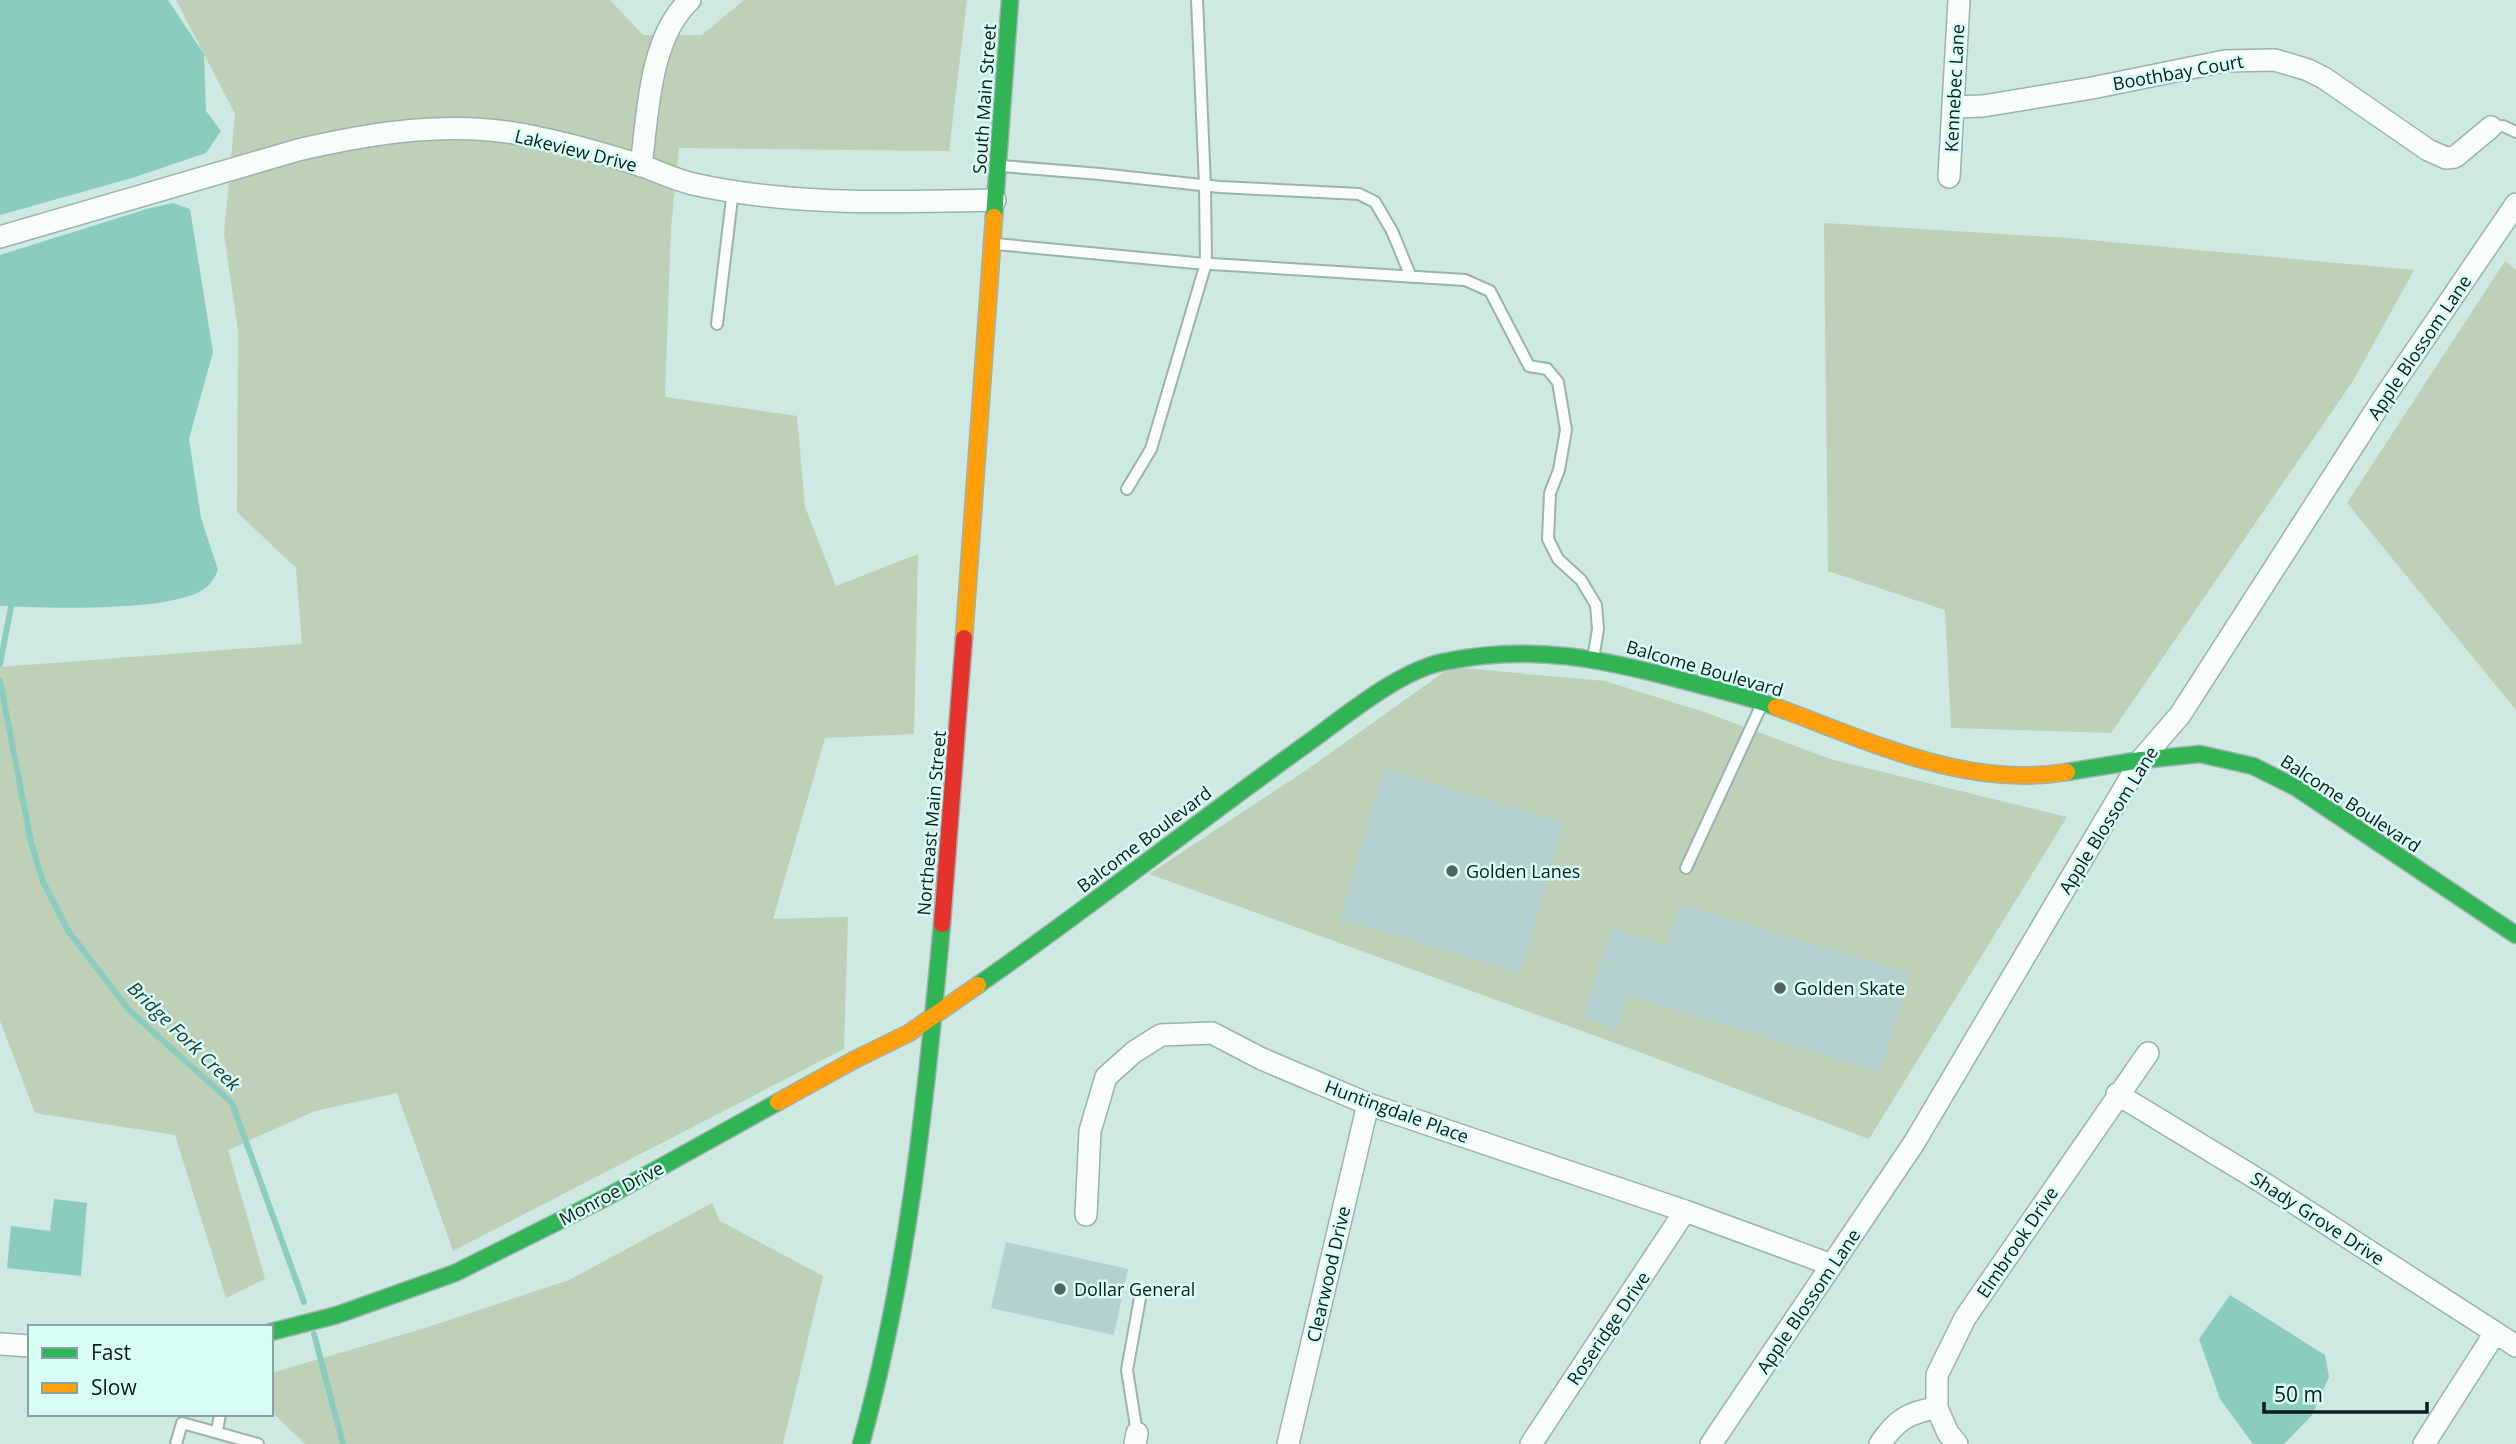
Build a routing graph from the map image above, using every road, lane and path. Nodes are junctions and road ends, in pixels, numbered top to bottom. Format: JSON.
{"nodes":[{"id":1,"x":690,"y":0,"type":"edge"},
{"id":2,"x":1010,"y":0,"type":"edge"},
{"id":3,"x":1197,"y":0,"type":"edge"},
{"id":4,"x":1959,"y":0,"type":"edge"},
{"id":5,"x":1954,"y":107,"type":"junction"},
{"id":6,"x":2491,"y":127,"type":"joint"},
{"id":7,"x":2516,"y":132,"type":"edge"},
{"id":8,"x":641,"y":166,"type":"junction"},
{"id":9,"x":999,"y":166,"type":"junction"},
{"id":10,"x":1949,"y":177,"type":"dead end"},
{"id":11,"x":1205,"y":185,"type":"junction"},
{"id":12,"x":733,"y":190,"type":"junction"},
{"id":13,"x":995,"y":200,"type":"junction"},
{"id":14,"x":2516,"y":204,"type":"edge"},
{"id":15,"x":0,"y":237,"type":"edge"},
{"id":16,"x":992,"y":244,"type":"junction"},
{"id":17,"x":1206,"y":263,"type":"junction"},
{"id":18,"x":1411,"y":277,"type":"junction"},
{"id":19,"x":716,"y":324,"type":"dead end"},
{"id":20,"x":1127,"y":489,"type":"dead end"},
{"id":21,"x":1593,"y":659,"type":"junction"},
{"id":22,"x":1763,"y":702,"type":"junction"},
{"id":23,"x":2141,"y":760,"type":"junction"},
{"id":24,"x":1686,"y":868,"type":"dead end"},
{"id":25,"x":2516,"y":935,"type":"edge"},
{"id":26,"x":934,"y":1014,"type":"junction"},
{"id":27,"x":2148,"y":1053,"type":"dead end"},
{"id":28,"x":2117,"y":1094,"type":"junction"},
{"id":29,"x":1368,"y":1104,"type":"junction"},
{"id":30,"x":1685,"y":1211,"type":"junction"},
{"id":31,"x":1086,"y":1214,"type":"dead end"},
{"id":32,"x":1832,"y":1265,"type":"junction"},
{"id":33,"x":1140,"y":1298,"type":"dead end"},
{"id":34,"x":273,"y":1331,"type":"edge"},
{"id":35,"x":2495,"y":1333,"type":"junction"},
{"id":36,"x":0,"y":1344,"type":"edge"},
{"id":37,"x":28,"y":1346,"type":"edge"},
{"id":38,"x":2516,"y":1346,"type":"edge"},
{"id":39,"x":1937,"y":1408,"type":"junction"},
{"id":40,"x":220,"y":1416,"type":"edge"},
{"id":41,"x":218,"y":1431,"type":"junction"},
{"id":42,"x":1136,"y":1438,"type":"edge"},
{"id":43,"x":241,"y":1441,"type":"edge"},
{"id":44,"x":176,"y":1444,"type":"edge"},
{"id":45,"x":258,"y":1444,"type":"edge"},
{"id":46,"x":861,"y":1444,"type":"edge"},
{"id":47,"x":1288,"y":1444,"type":"edge"},
{"id":48,"x":1531,"y":1444,"type":"edge"},
{"id":49,"x":1712,"y":1444,"type":"edge"},
{"id":50,"x":1880,"y":1444,"type":"edge"},
{"id":51,"x":1957,"y":1444,"type":"edge"},
{"id":52,"x":2424,"y":1444,"type":"edge"}],
"edges":[{"from":1,"to":8,"type":"street"},
{"from":2,"to":9,"type":"street","name":"South Main Street"},
{"from":3,"to":11,"type":"lane"},
{"from":4,"to":5,"type":"street","name":"Kennebec Lane"},
{"from":5,"to":6,"type":"street","name":"Boothbay Court"},
{"from":5,"to":10,"type":"street","name":"Kennebec Lane"},
{"from":6,"to":7,"type":"lane"},
{"from":8,"to":12,"type":"street","name":"Lakeview Drive"},
{"from":8,"to":15,"type":"street","name":"Lakeview Drive"},
{"from":9,"to":11,"type":"lane"},
{"from":9,"to":13,"type":"street","name":"South Main Street"},
{"from":11,"to":17,"type":"lane"},
{"from":11,"to":18,"type":"lane"},
{"from":12,"to":13,"type":"street","name":"Lakeview Drive"},
{"from":12,"to":19,"type":"lane"},
{"from":13,"to":16,"type":"street","name":"Northeast Main Street"},
{"from":14,"to":23,"type":"street","name":"Apple Blossom Lane"},
{"from":16,"to":17,"type":"lane"},
{"from":16,"to":26,"type":"street","name":"Northeast Main Street"},
{"from":17,"to":18,"type":"lane"},
{"from":17,"to":20,"type":"lane"},
{"from":18,"to":21,"type":"lane"},
{"from":21,"to":22,"type":"street","name":"Balcome Boulevard"},
{"from":21,"to":26,"type":"street","name":"Balcome Boulevard"},
{"from":22,"to":23,"type":"street","name":"Balcome Boulevard"},
{"from":22,"to":24,"type":"lane"},
{"from":23,"to":25,"type":"street","name":"Balcome Boulevard"},
{"from":23,"to":32,"type":"street","name":"Apple Blossom Lane"},
{"from":26,"to":34,"type":"street","name":"Monroe Drive"},
{"from":26,"to":46,"type":"street","name":"Northeast Main Street"},
{"from":27,"to":28,"type":"street","name":"Elmbrook Drive"},
{"from":28,"to":35,"type":"street","name":"Shady Grove Drive"},
{"from":28,"to":39,"type":"street","name":"Elmbrook Drive"},
{"from":29,"to":30,"type":"street","name":"Huntingdale Place"},
{"from":29,"to":31,"type":"street","name":"Huntingdale Place"},
{"from":29,"to":47,"type":"street","name":"Clearwood Drive"},
{"from":30,"to":32,"type":"street","name":"Huntingdale Place"},
{"from":30,"to":48,"type":"street","name":"Roseridge Drive"},
{"from":32,"to":49,"type":"street","name":"Apple Blossom Lane"},
{"from":33,"to":42,"type":"lane"},
{"from":35,"to":38,"type":"street","name":"Shady Grove Drive"},
{"from":35,"to":52,"type":"street"},
{"from":36,"to":37,"type":"street"},
{"from":39,"to":50,"type":"street"},
{"from":39,"to":51,"type":"street","name":"Elmbrook Drive"},
{"from":40,"to":41,"type":"lane"},
{"from":41,"to":43,"type":"lane"},
{"from":41,"to":44,"type":"lane"},
{"from":43,"to":45,"type":"lane"}]}
